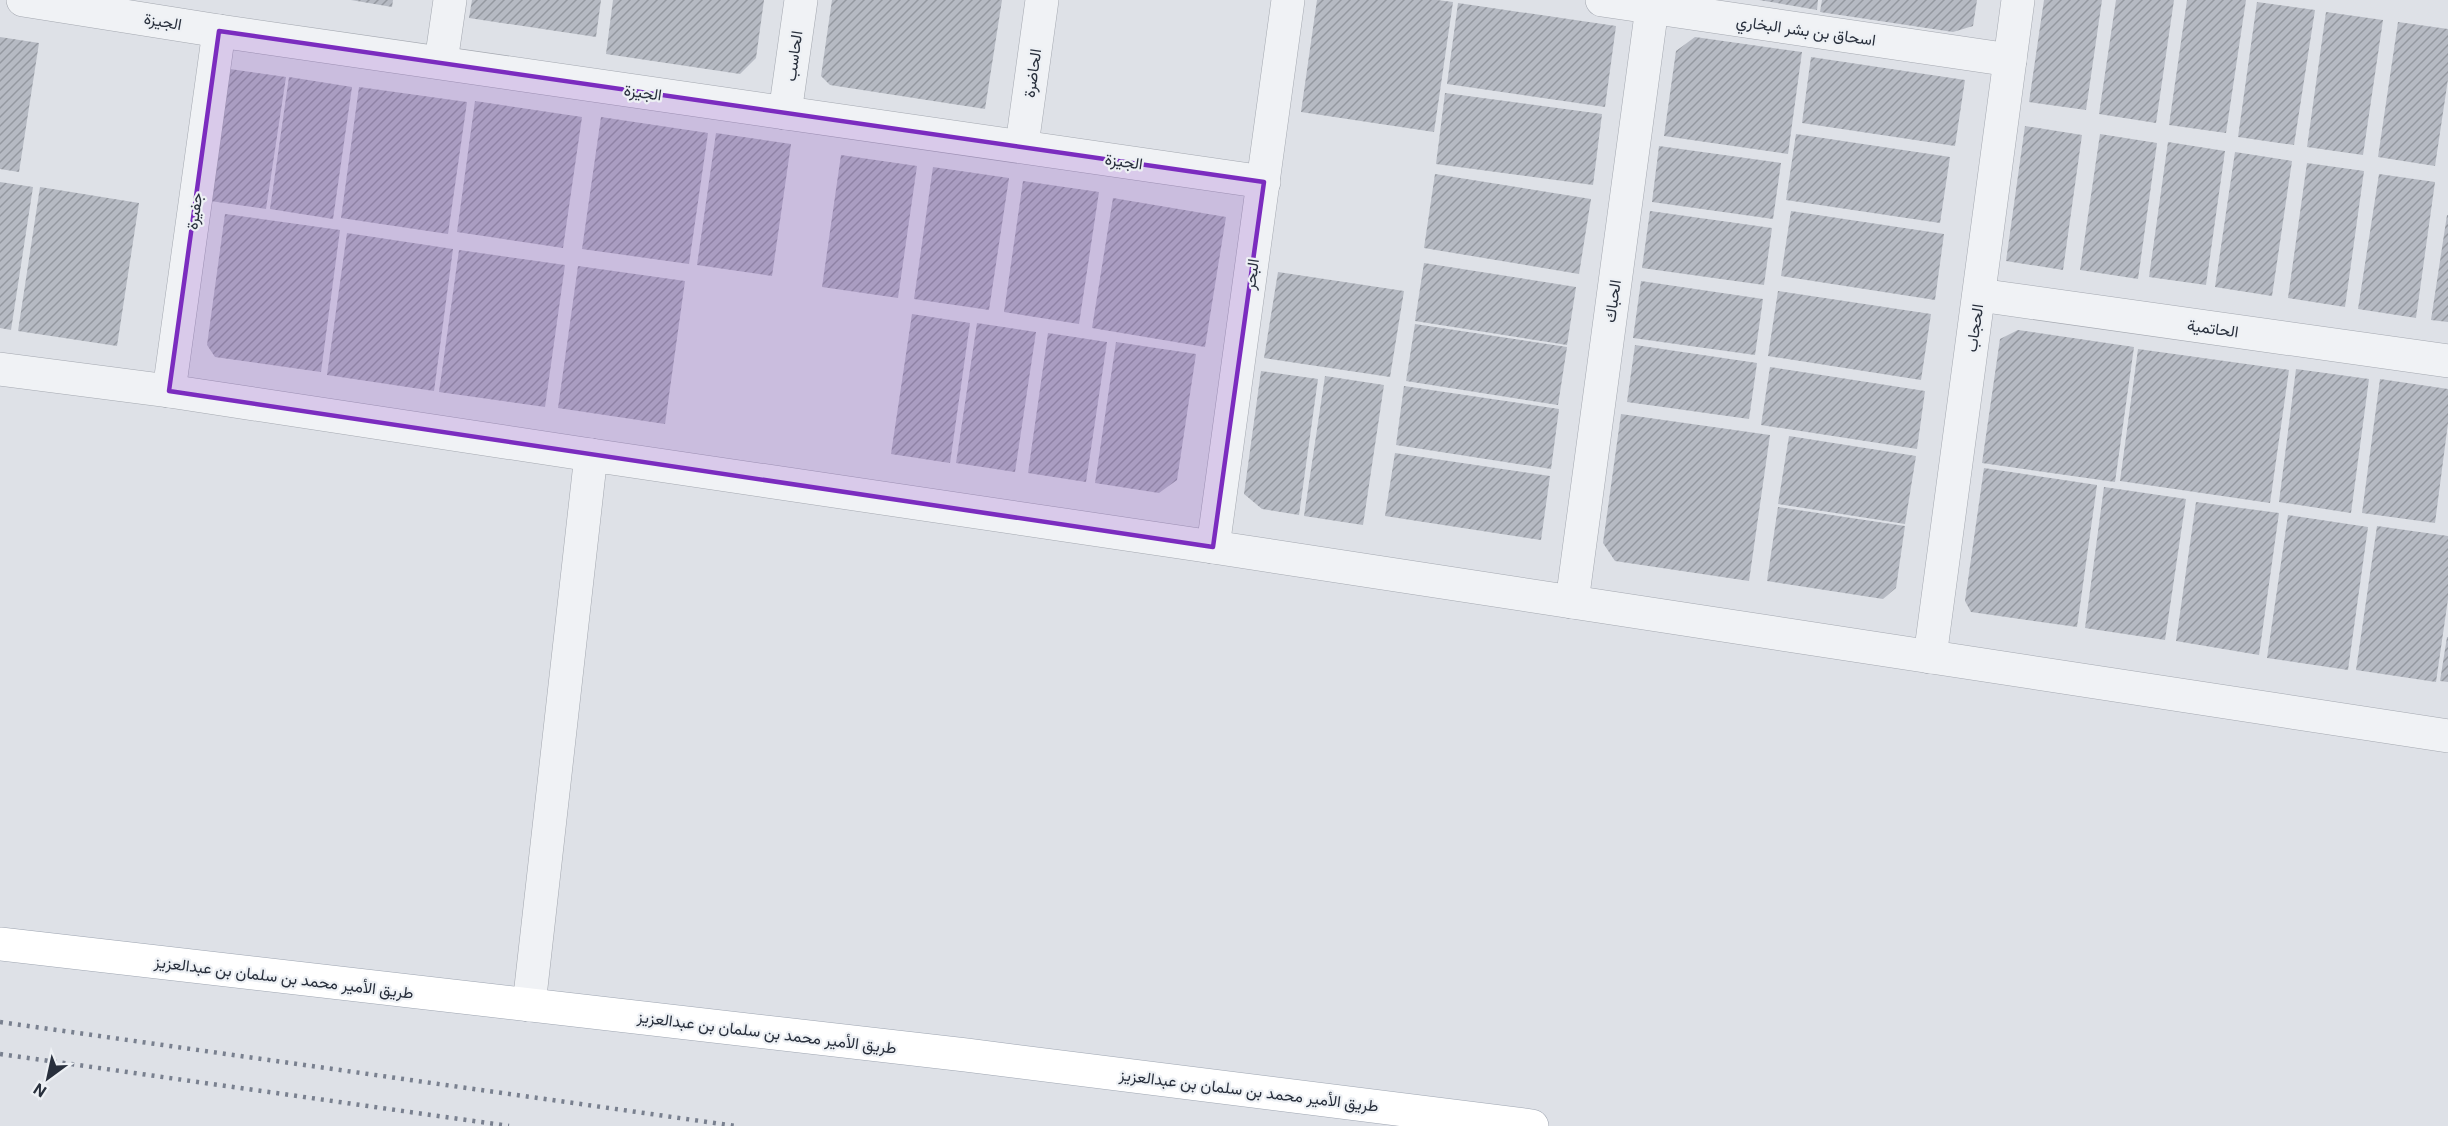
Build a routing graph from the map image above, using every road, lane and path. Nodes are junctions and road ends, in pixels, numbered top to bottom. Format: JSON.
{"nodes":[{"id":1,"x":23,"y":0,"type":"edge"},
{"id":2,"x":450,"y":0,"type":"edge"},
{"id":3,"x":801,"y":0,"type":"edge"},
{"id":4,"x":1042,"y":0,"type":"edge"},
{"id":5,"x":1288,"y":0,"type":"edge"},
{"id":6,"x":1602,"y":0,"type":"edge"},
{"id":7,"x":2018,"y":0,"type":"edge"},
{"id":8,"x":1652,"y":4,"type":"edge"},
{"id":9,"x":116,"y":6,"type":"edge"},
{"id":10,"x":219,"y":31,"type":"junction"},
{"id":11,"x":2010,"y":60,"type":"junction"},
{"id":12,"x":441,"y":62,"type":"junction"},
{"id":13,"x":784,"y":113,"type":"junction"},
{"id":14,"x":1022,"y":146,"type":"junction"},
{"id":15,"x":1264,"y":182,"type":"junction"},
{"id":16,"x":1978,"y":295,"type":"junction"},
{"id":17,"x":2448,"y":361,"type":"edge"},
{"id":18,"x":0,"y":369,"type":"edge"},
{"id":19,"x":169,"y":391,"type":"junction"},
{"id":20,"x":591,"y":454,"type":"junction"},
{"id":21,"x":1213,"y":547,"type":"junction"},
{"id":22,"x":1572,"y":602,"type":"junction"},
{"id":23,"x":1930,"y":657,"type":"junction"},
{"id":24,"x":2448,"y":736,"type":"edge"},
{"id":25,"x":0,"y":944,"type":"edge"},
{"id":26,"x":529,"y":1005,"type":"junction"},
{"id":27,"x":1532,"y":1126,"type":"edge"}],
"edges":[{"from":1,"to":9,"type":"street","name":"الجيزة"},
{"from":2,"to":12,"type":"street"},
{"from":3,"to":13,"type":"street","name":"الحاسب"},
{"from":4,"to":14,"type":"street","name":"الحاضرة"},
{"from":5,"to":15,"type":"street","name":"البحر"},
{"from":6,"to":8,"type":"street","name":"اسحاق بن بشر البخاري"},
{"from":7,"to":11,"type":"street","name":"الحجاب"},
{"from":8,"to":11,"type":"street","name":"اسحاق بن بشر البخاري"},
{"from":8,"to":22,"type":"street","name":"الحباك"},
{"from":9,"to":10,"type":"street","name":"الجيزة"},
{"from":10,"to":12,"type":"street","name":"الجيزة"},
{"from":10,"to":19,"type":"street","name":"جفيرة"},
{"from":11,"to":16,"type":"street","name":"الحجاب"},
{"from":12,"to":13,"type":"street","name":"الجيزة"},
{"from":13,"to":14,"type":"street","name":"الجيزة"},
{"from":14,"to":15,"type":"street","name":"الجيزة"},
{"from":15,"to":21,"type":"street","name":"البحر"},
{"from":16,"to":17,"type":"street","name":"الحاتمية"},
{"from":16,"to":23,"type":"street","name":"الحجاب"},
{"from":18,"to":19,"type":"street"},
{"from":19,"to":20,"type":"street"},
{"from":20,"to":21,"type":"street"},
{"from":20,"to":26,"type":"street"},
{"from":21,"to":22,"type":"street"},
{"from":22,"to":23,"type":"street"},
{"from":23,"to":24,"type":"street"},
{"from":25,"to":26,"type":"main road","name":"طريق الأمير محمد بن سلمان بن عبدالعزيز"},
{"from":26,"to":27,"type":"main road","name":"طريق الأمير محمد بن سلمان بن عبدالعزيز"}]}
